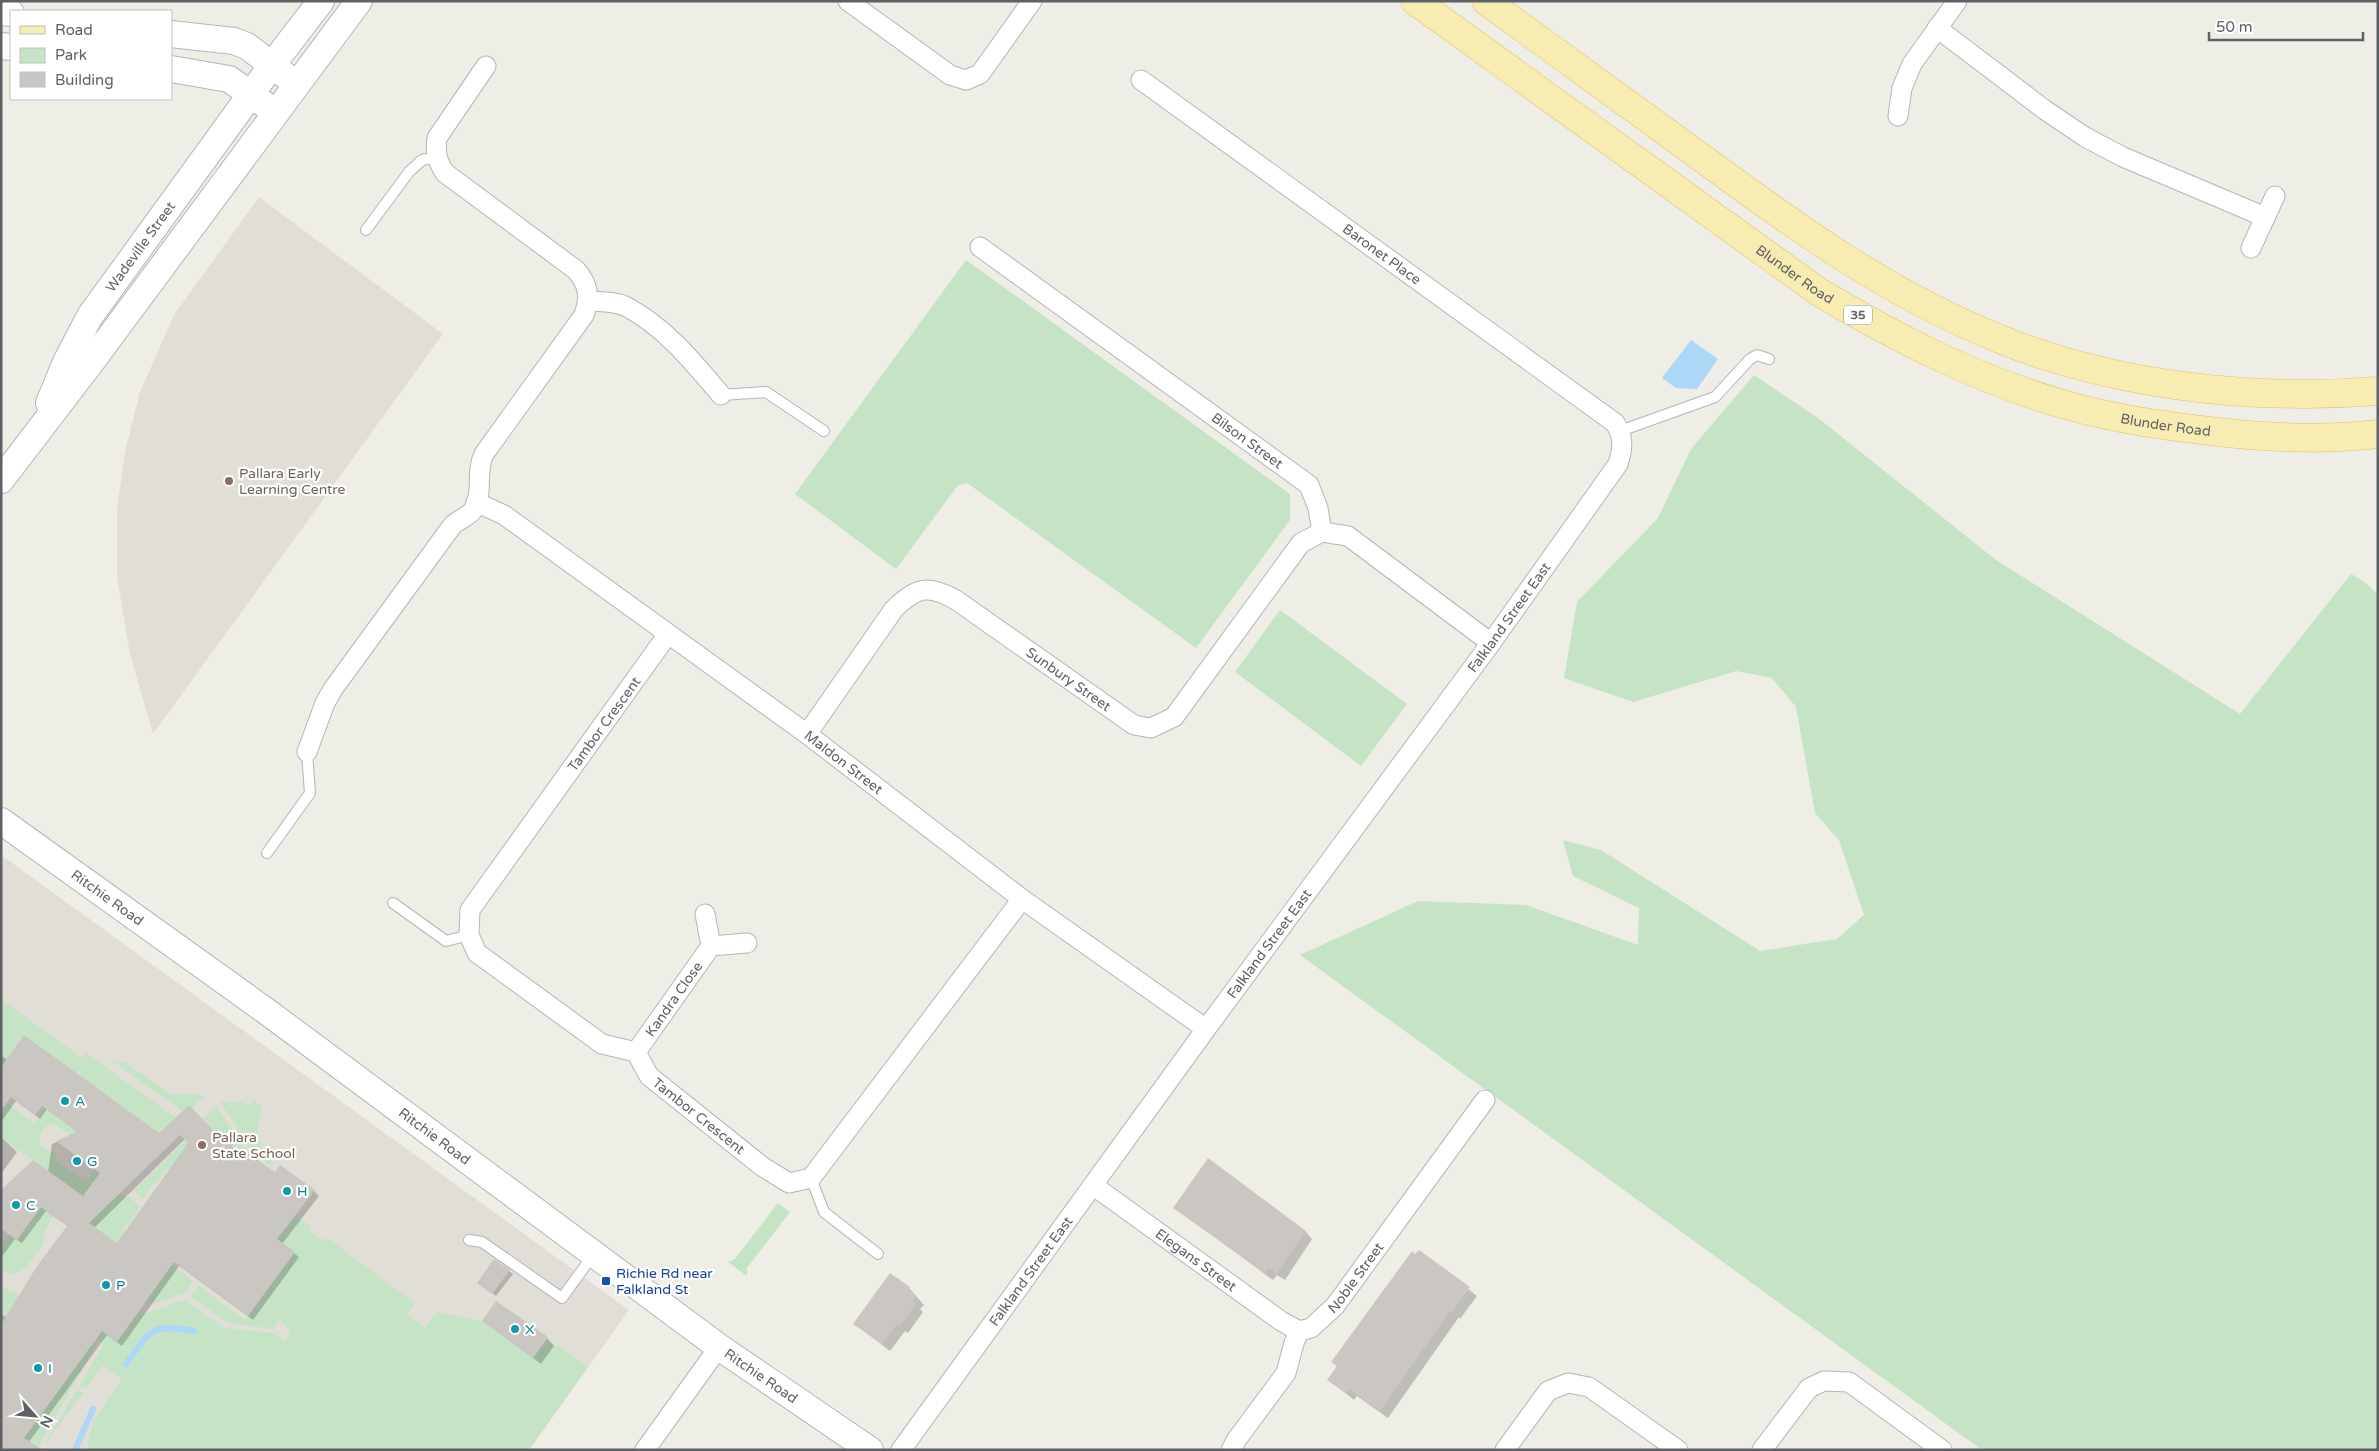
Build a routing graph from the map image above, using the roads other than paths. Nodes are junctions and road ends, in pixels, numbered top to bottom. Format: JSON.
{"nodes":[{"id":1,"x":321,"y":1,"type":"edge"},
{"id":2,"x":359,"y":1,"type":"edge"},
{"id":3,"x":848,"y":1,"type":"edge"},
{"id":4,"x":1032,"y":1,"type":"edge"},
{"id":5,"x":1415,"y":1,"type":"edge"},
{"id":6,"x":1486,"y":1,"type":"edge"},
{"id":7,"x":1957,"y":1,"type":"edge"},
{"id":8,"x":1937,"y":28,"type":"junction"},
{"id":9,"x":172,"y":34,"type":"edge"},
{"id":10,"x":272,"y":65,"type":"junction"},
{"id":11,"x":486,"y":66,"type":"dead end"},
{"id":12,"x":172,"y":69,"type":"edge"},
{"id":13,"x":1142,"y":80,"type":"dead end"},
{"id":14,"x":297,"y":84,"type":"junction"},
{"id":15,"x":250,"y":95,"type":"junction"},
{"id":16,"x":275,"y":113,"type":"junction"},
{"id":17,"x":1898,"y":116,"type":"dead end"},
{"id":18,"x":436,"y":157,"type":"junction"},
{"id":19,"x":2275,"y":196,"type":"dead end"},
{"id":20,"x":2264,"y":217,"type":"junction"},
{"id":21,"x":366,"y":230,"type":"dead end"},
{"id":22,"x":980,"y":247,"type":"dead end"},
{"id":23,"x":2251,"y":248,"type":"dead end"},
{"id":24,"x":589,"y":301,"type":"junction"},
{"id":25,"x":1769,"y":359,"type":"dead end"},
{"id":26,"x":2378,"y":391,"type":"edge"},
{"id":27,"x":721,"y":395,"type":"joint"},
{"id":28,"x":1620,"y":431,"type":"junction"},
{"id":29,"x":824,"y":432,"type":"dead end"},
{"id":30,"x":2378,"y":434,"type":"edge"},
{"id":31,"x":32,"y":440,"type":"junction"},
{"id":32,"x":1,"y":480,"type":"edge"},
{"id":33,"x":476,"y":502,"type":"junction"},
{"id":34,"x":1322,"y":532,"type":"junction"},
{"id":35,"x":668,"y":634,"type":"junction"},
{"id":36,"x":1491,"y":643,"type":"junction"},
{"id":37,"x":807,"y":734,"type":"junction"},
{"id":38,"x":307,"y":752,"type":"joint"},
{"id":39,"x":1,"y":821,"type":"edge"},
{"id":40,"x":267,"y":853,"type":"dead end"},
{"id":41,"x":1022,"y":899,"type":"junction"},
{"id":42,"x":393,"y":903,"type":"dead end"},
{"id":43,"x":706,"y":914,"type":"dead end"},
{"id":44,"x":469,"y":935,"type":"junction"},
{"id":45,"x":747,"y":943,"type":"dead end"},
{"id":46,"x":711,"y":946,"type":"junction"},
{"id":47,"x":1206,"y":1029,"type":"junction"},
{"id":48,"x":636,"y":1052,"type":"junction"},
{"id":49,"x":1485,"y":1100,"type":"dead end"},
{"id":50,"x":812,"y":1178,"type":"junction"},
{"id":51,"x":1094,"y":1186,"type":"junction"},
{"id":52,"x":469,"y":1240,"type":"dead end"},
{"id":53,"x":594,"y":1254,"type":"junction"},
{"id":54,"x":878,"y":1254,"type":"dead end"},
{"id":55,"x":1299,"y":1331,"type":"junction"},
{"id":56,"x":719,"y":1347,"type":"junction"},
{"id":57,"x":645,"y":1450,"type":"edge"},
{"id":58,"x":870,"y":1450,"type":"edge"},
{"id":59,"x":901,"y":1450,"type":"edge"},
{"id":60,"x":1231,"y":1450,"type":"edge"},
{"id":61,"x":1504,"y":1450,"type":"edge"},
{"id":62,"x":1678,"y":1450,"type":"edge"},
{"id":63,"x":1762,"y":1450,"type":"edge"},
{"id":64,"x":1942,"y":1450,"type":"edge"}],
"edges":[{"from":1,"to":10,"type":"street","name":"Wadeville Street"},
{"from":2,"to":14,"type":"street","name":"Wadeville Street"},
{"from":3,"to":4,"type":"street"},
{"from":5,"to":30,"type":"main road","name":"Blunder Road","number":"35"},
{"from":6,"to":26,"type":"main road"},
{"from":7,"to":8,"type":"street"},
{"from":8,"to":17,"type":"street"},
{"from":8,"to":20,"type":"street"},
{"from":9,"to":10,"type":"street"},
{"from":10,"to":14,"type":"street"},
{"from":10,"to":15,"type":"street","name":"Wadeville Street"},
{"from":11,"to":18,"type":"street"},
{"from":12,"to":15,"type":"street"},
{"from":13,"to":28,"type":"street","name":"Baronet Place"},
{"from":14,"to":16,"type":"street","name":"Wadeville Street"},
{"from":15,"to":16,"type":"street"},
{"from":15,"to":31,"type":"street","name":"Wadeville Street"},
{"from":16,"to":31,"type":"street","name":"Wadeville Street"},
{"from":18,"to":21,"type":"lane"},
{"from":18,"to":24,"type":"street"},
{"from":19,"to":20,"type":"street"},
{"from":20,"to":23,"type":"street"},
{"from":22,"to":34,"type":"street","name":"Bilson Street"},
{"from":24,"to":27,"type":"street"},
{"from":24,"to":33,"type":"street"},
{"from":25,"to":28,"type":"lane"},
{"from":27,"to":29,"type":"lane"},
{"from":28,"to":36,"type":"street","name":"Falkland Street East"},
{"from":31,"to":32,"type":"street","name":"Wadeville Street"},
{"from":33,"to":35,"type":"street","name":"Maldon Street"},
{"from":33,"to":38,"type":"street"},
{"from":34,"to":36,"type":"street"},
{"from":34,"to":37,"type":"street","name":"Sunbury Street"},
{"from":35,"to":37,"type":"street","name":"Maldon Street"},
{"from":35,"to":44,"type":"street","name":"Tambor Crescent"},
{"from":36,"to":47,"type":"street","name":"Falkland Street East"},
{"from":37,"to":41,"type":"street","name":"Maldon Street"},
{"from":38,"to":40,"type":"lane"},
{"from":39,"to":53,"type":"street","name":"Ritchie Road"},
{"from":41,"to":47,"type":"street","name":"Maldon Street"},
{"from":41,"to":50,"type":"street"},
{"from":42,"to":44,"type":"lane"},
{"from":43,"to":46,"type":"street"},
{"from":44,"to":48,"type":"street"},
{"from":45,"to":46,"type":"street"},
{"from":46,"to":48,"type":"street","name":"Kandra Close"},
{"from":47,"to":51,"type":"street","name":"Falkland Street East"},
{"from":48,"to":50,"type":"street","name":"Tambor Crescent"},
{"from":49,"to":55,"type":"street","name":"Noble Street"},
{"from":50,"to":54,"type":"lane"},
{"from":51,"to":55,"type":"street","name":"Elegans Street"},
{"from":51,"to":59,"type":"street","name":"Falkland Street East"},
{"from":52,"to":53,"type":"lane"},
{"from":53,"to":56,"type":"street","name":"Ritchie Road"},
{"from":55,"to":60,"type":"street"},
{"from":56,"to":57,"type":"street"},
{"from":56,"to":58,"type":"street","name":"Ritchie Road"},
{"from":61,"to":62,"type":"street"},
{"from":63,"to":64,"type":"street"}]}
